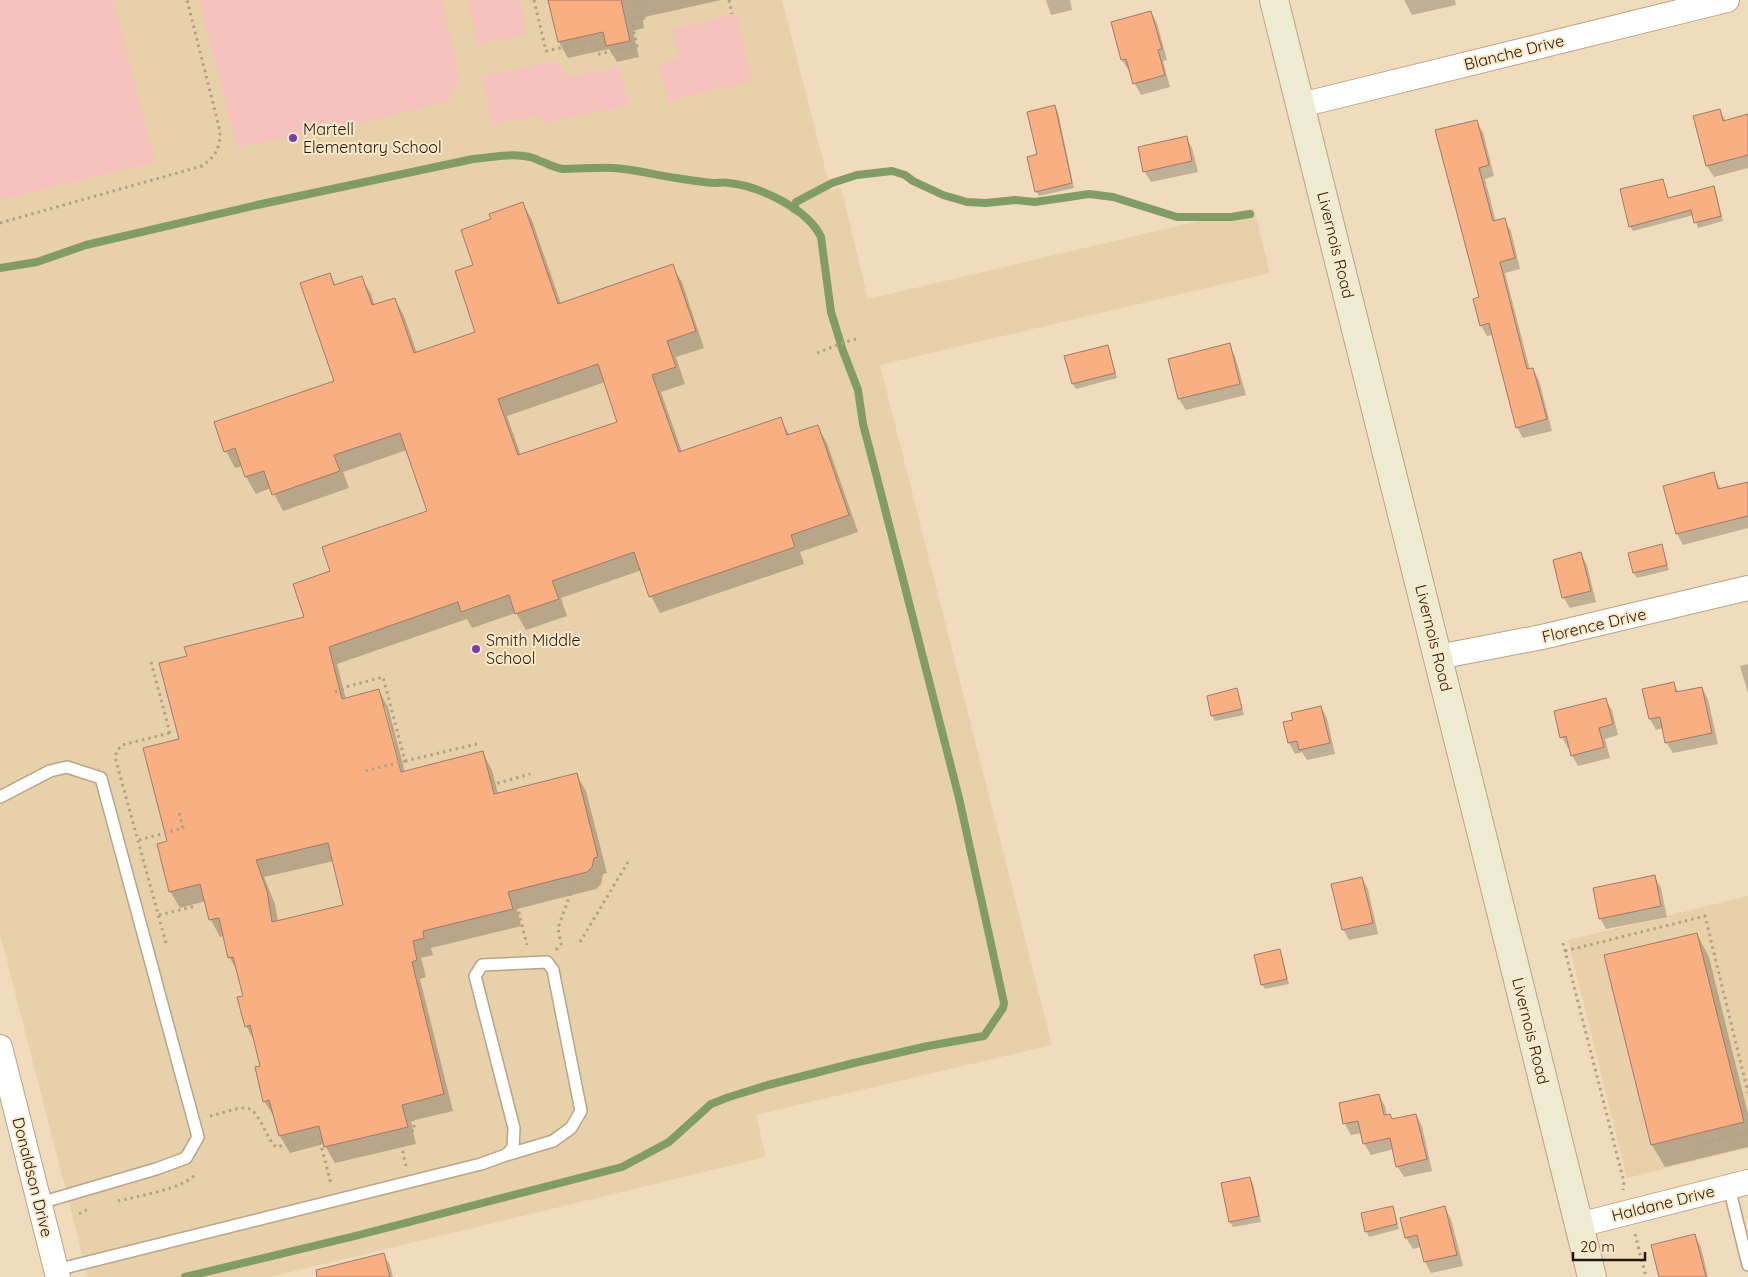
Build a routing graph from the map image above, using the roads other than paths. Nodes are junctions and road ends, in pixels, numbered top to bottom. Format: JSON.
{"nodes":[{"id":1,"x":1274,"y":0,"type":"edge"},
{"id":2,"x":1727,"y":0,"type":"edge"},
{"id":3,"x":1301,"y":105,"type":"junction"},
{"id":4,"x":1748,"y":588,"type":"edge"},
{"id":5,"x":1438,"y":656,"type":"junction"},
{"id":6,"x":0,"y":797,"type":"edge"},
{"id":7,"x":0,"y":1047,"type":"edge"},
{"id":8,"x":506,"y":1155,"type":"junction"},
{"id":9,"x":1738,"y":1184,"type":"edge"},
{"id":10,"x":40,"y":1203,"type":"junction"},
{"id":11,"x":1579,"y":1225,"type":"junction"},
{"id":12,"x":1748,"y":1265,"type":"edge"},
{"id":13,"x":57,"y":1273,"type":"edge"},
{"id":14,"x":1592,"y":1277,"type":"edge"}],
"edges":[{"from":1,"to":3,"type":"main road","name":"Livernois Road"},
{"from":2,"to":3,"type":"street","name":"Blanche Drive"},
{"from":3,"to":5,"type":"main road","name":"Livernois Road"},
{"from":4,"to":5,"type":"street","name":"Florence Drive"},
{"from":5,"to":11,"type":"main road","name":"Livernois Road"},
{"from":6,"to":10,"type":"lane"},
{"from":7,"to":10,"type":"street","name":"Donaldson Drive"},
{"from":8,"to":8,"type":"lane"},
{"from":8,"to":13,"type":"lane"},
{"from":9,"to":11,"type":"street","name":"Haldane Drive"},
{"from":9,"to":12,"type":"lane"},
{"from":10,"to":13,"type":"street","name":"Donaldson Drive"},
{"from":11,"to":14,"type":"main road","name":"Livernois Road"}]}
